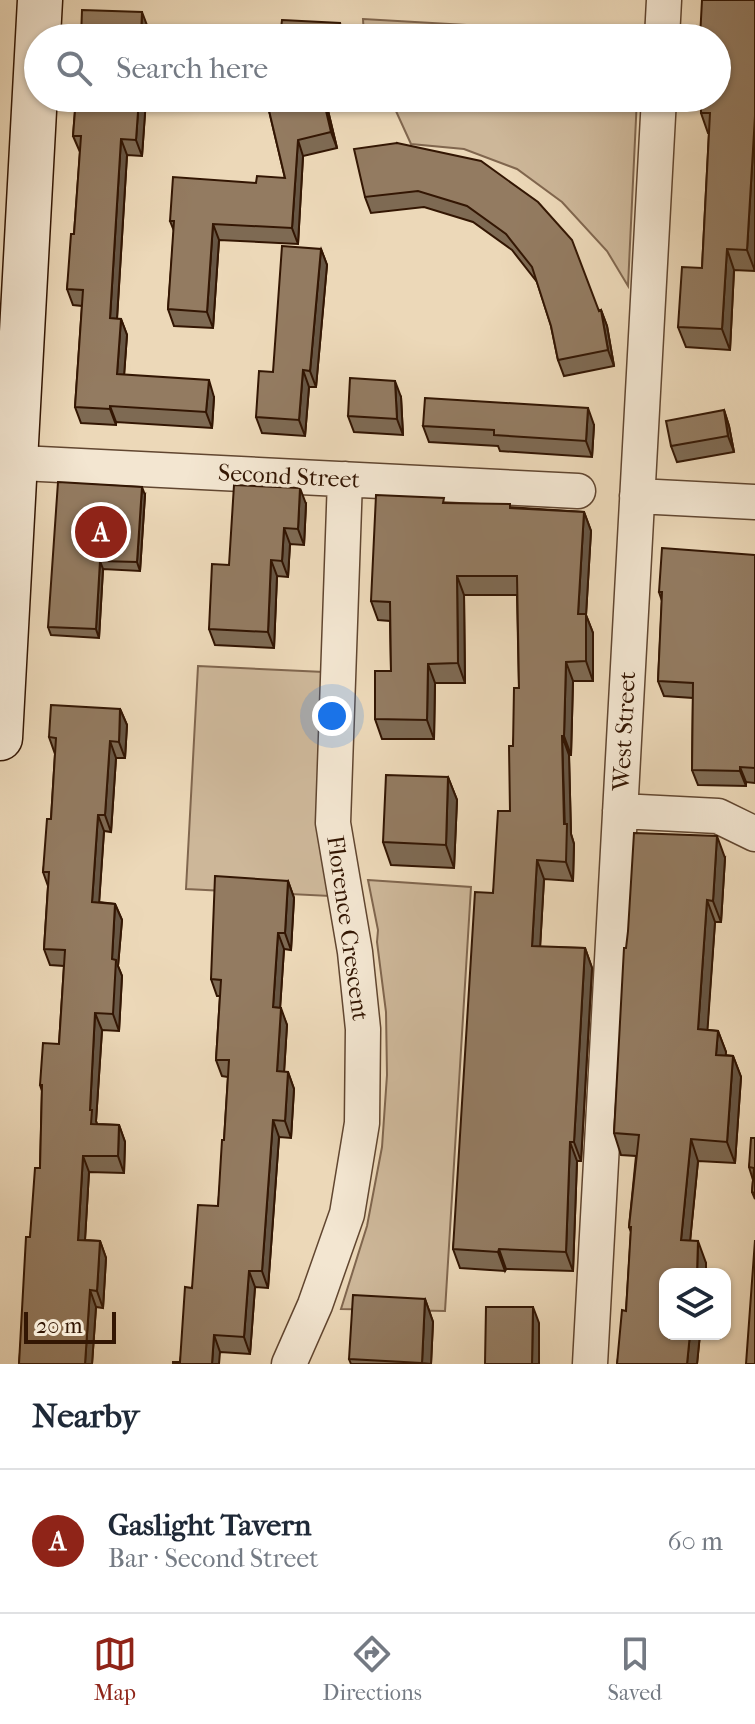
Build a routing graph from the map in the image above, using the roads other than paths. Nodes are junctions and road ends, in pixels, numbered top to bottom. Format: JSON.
{"nodes":[{"id":1,"x":40,"y":0,"type":"edge"},
{"id":2,"x":664,"y":0,"type":"edge"},
{"id":3,"x":38,"y":24,"type":"edge"},
{"id":4,"x":663,"y":24,"type":"edge"},
{"id":5,"x":32,"y":112,"type":"edge"},
{"id":6,"x":658,"y":112,"type":"edge"},
{"id":7,"x":8,"y":462,"type":"edge"},
{"id":8,"x":345,"y":479,"type":"junction"},
{"id":9,"x":578,"y":491,"type":"dead end"},
{"id":10,"x":637,"y":496,"type":"junction"},
{"id":11,"x":755,"y":502,"type":"edge"},
{"id":12,"x":0,"y":738,"type":"edge"},
{"id":13,"x":620,"y":811,"type":"junction"},
{"id":14,"x":755,"y":834,"type":"edge"},
{"id":15,"x":289,"y":1364,"type":"edge"},
{"id":16,"x":590,"y":1364,"type":"edge"}],
"edges":[{"from":1,"to":3,"type":"street"},
{"from":2,"to":4,"type":"street"},
{"from":5,"to":7,"type":"street"},
{"from":6,"to":10,"type":"street","name":"West Street"},
{"from":7,"to":8,"type":"street","name":"Second Street"},
{"from":7,"to":12,"type":"street"},
{"from":8,"to":9,"type":"street","name":"Second Street"},
{"from":8,"to":15,"type":"street","name":"Florence Crescent"},
{"from":10,"to":11,"type":"street"},
{"from":10,"to":13,"type":"street","name":"West Street"},
{"from":13,"to":14,"type":"street"},
{"from":13,"to":16,"type":"street","name":"West Street"}]}
